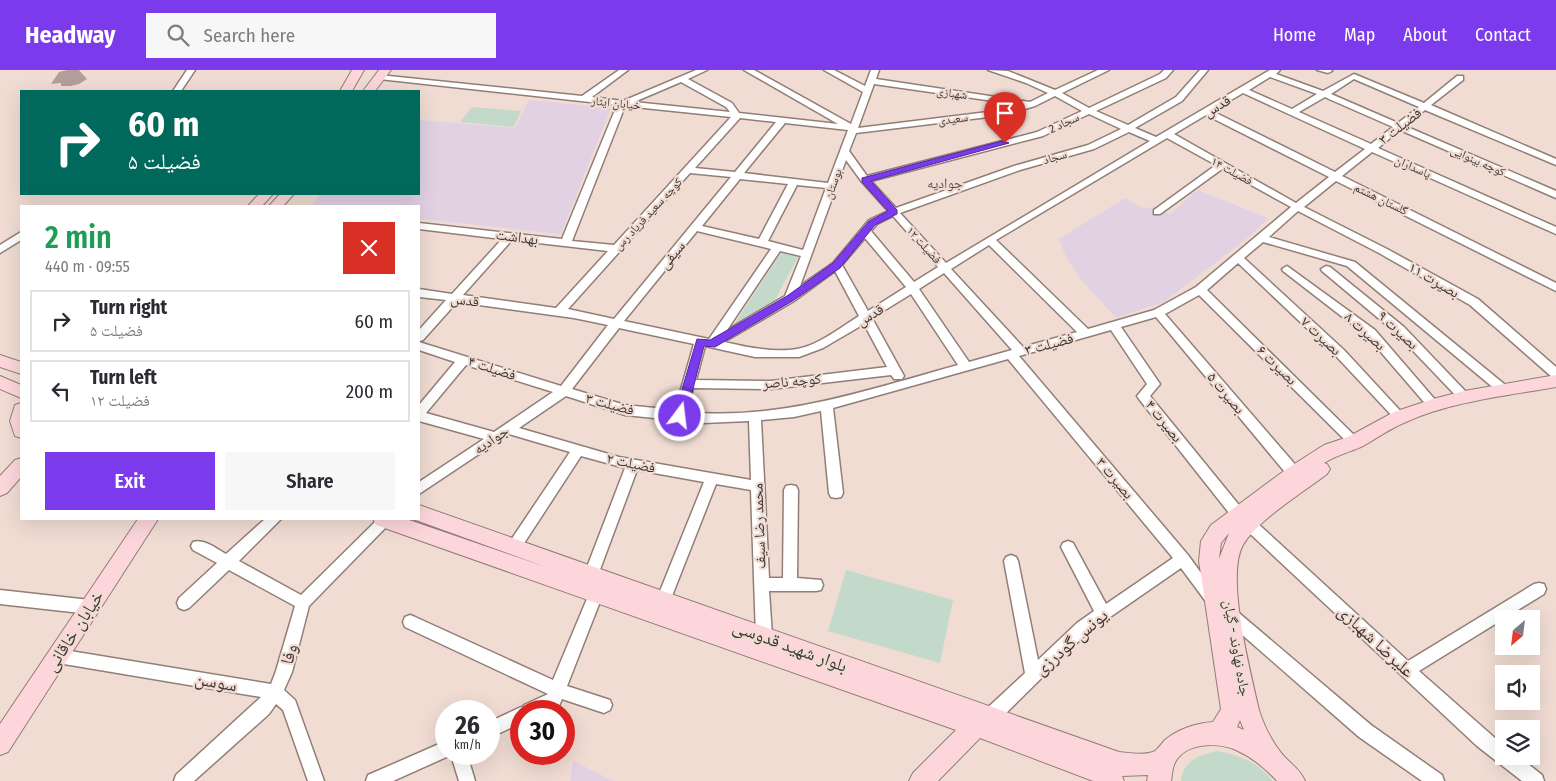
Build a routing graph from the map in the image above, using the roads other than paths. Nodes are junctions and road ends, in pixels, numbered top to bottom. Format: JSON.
{"nodes":[{"id":1,"x":191,"y":70,"type":"edge"},
{"id":2,"x":358,"y":70,"type":"edge"},
{"id":3,"x":624,"y":70,"type":"edge"},
{"id":4,"x":672,"y":70,"type":"edge"},
{"id":5,"x":703,"y":70,"type":"edge"},
{"id":6,"x":748,"y":70,"type":"edge"},
{"id":7,"x":828,"y":70,"type":"edge"},
{"id":8,"x":875,"y":70,"type":"edge"},
{"id":9,"x":992,"y":70,"type":"edge"},
{"id":10,"x":1105,"y":70,"type":"edge"},
{"id":11,"x":1169,"y":70,"type":"edge"},
{"id":12,"x":1204,"y":70,"type":"edge"},
{"id":13,"x":1273,"y":72,"type":"edge"},
{"id":14,"x":382,"y":74,"type":"edge"},
{"id":15,"x":683,"y":78,"type":"junction"},
{"id":16,"x":1460,"y":78,"type":"dead end"},
{"id":17,"x":869,"y":86,"type":"junction"},
{"id":18,"x":176,"y":90,"type":"edge"},
{"id":19,"x":347,"y":90,"type":"edge"},
{"id":20,"x":370,"y":90,"type":"edge"},
{"id":21,"x":1242,"y":90,"type":"junction"},
{"id":22,"x":1056,"y":93,"type":"junction"},
{"id":23,"x":1322,"y":94,"type":"junction"},
{"id":24,"x":584,"y":99,"type":"junction"},
{"id":25,"x":623,"y":103,"type":"junction"},
{"id":26,"x":1032,"y":104,"type":"junction"},
{"id":27,"x":1425,"y":106,"type":"junction"},
{"id":28,"x":1089,"y":111,"type":"junction"},
{"id":29,"x":1207,"y":112,"type":"junction"},
{"id":30,"x":1292,"y":113,"type":"junction"},
{"id":31,"x":737,"y":116,"type":"junction"},
{"id":32,"x":783,"y":120,"type":"junction"},
{"id":33,"x":1400,"y":126,"type":"junction"},
{"id":34,"x":1130,"y":128,"type":"junction"},
{"id":35,"x":853,"y":130,"type":"junction"},
{"id":36,"x":1168,"y":135,"type":"junction"},
{"id":37,"x":1158,"y":141,"type":"junction"},
{"id":38,"x":1372,"y":148,"type":"junction"},
{"id":39,"x":845,"y":151,"type":"junction"},
{"id":40,"x":1556,"y":162,"type":"edge"},
{"id":41,"x":1222,"y":166,"type":"junction"},
{"id":42,"x":688,"y":170,"type":"junction"},
{"id":43,"x":738,"y":176,"type":"junction"},
{"id":44,"x":1336,"y":177,"type":"junction"},
{"id":45,"x":865,"y":180,"type":"junction"},
{"id":46,"x":794,"y":182,"type":"junction"},
{"id":47,"x":832,"y":186,"type":"junction"},
{"id":48,"x":265,"y":195,"type":"edge"},
{"id":49,"x":286,"y":195,"type":"edge"},
{"id":50,"x":1556,"y":195,"type":"edge"},
{"id":51,"x":256,"y":205,"type":"edge"},
{"id":52,"x":277,"y":205,"type":"edge"},
{"id":53,"x":1297,"y":208,"type":"junction"},
{"id":54,"x":894,"y":212,"type":"junction"},
{"id":55,"x":1157,"y":212,"type":"dead end"},
{"id":56,"x":424,"y":226,"type":"edge"},
{"id":57,"x":695,"y":227,"type":"junction"},
{"id":58,"x":1556,"y":231,"type":"edge"},
{"id":59,"x":865,"y":232,"type":"junction"},
{"id":60,"x":20,"y":236,"type":"edge"},
{"id":61,"x":510,"y":236,"type":"junction"},
{"id":62,"x":1262,"y":238,"type":"junction"},
{"id":63,"x":990,"y":240,"type":"junction"},
{"id":64,"x":566,"y":243,"type":"junction"},
{"id":65,"x":761,"y":244,"type":"junction"},
{"id":66,"x":777,"y":247,"type":"junction"},
{"id":67,"x":616,"y":249,"type":"junction"},
{"id":68,"x":0,"y":250,"type":"edge"},
{"id":69,"x":807,"y":254,"type":"junction"},
{"id":70,"x":1238,"y":258,"type":"junction"},
{"id":71,"x":837,"y":265,"type":"junction"},
{"id":72,"x":946,"y":269,"type":"junction"},
{"id":73,"x":1287,"y":269,"type":"dead end"},
{"id":74,"x":1326,"y":270,"type":"dead end"},
{"id":75,"x":1556,"y":287,"type":"edge"},
{"id":76,"x":913,"y":288,"type":"junction"},
{"id":77,"x":1200,"y":290,"type":"junction"},
{"id":78,"x":420,"y":294,"type":"edge"},
{"id":79,"x":454,"y":298,"type":"junction"},
{"id":80,"x":790,"y":298,"type":"junction"},
{"id":81,"x":558,"y":312,"type":"junction"},
{"id":82,"x":1158,"y":313,"type":"junction"},
{"id":83,"x":865,"y":318,"type":"junction"},
{"id":84,"x":617,"y":322,"type":"junction"},
{"id":85,"x":1114,"y":326,"type":"junction"},
{"id":86,"x":1086,"y":334,"type":"junction"},
{"id":87,"x":420,"y":336,"type":"edge"},
{"id":88,"x":706,"y":343,"type":"junction"},
{"id":89,"x":420,"y":346,"type":"edge"},
{"id":90,"x":1016,"y":353,"type":"junction"},
{"id":91,"x":464,"y":359,"type":"junction"},
{"id":92,"x":0,"y":361,"type":"edge"},
{"id":93,"x":966,"y":367,"type":"junction"},
{"id":94,"x":20,"y":368,"type":"edge"},
{"id":95,"x":894,"y":370,"type":"junction"},
{"id":96,"x":1556,"y":374,"type":"edge"},
{"id":97,"x":1556,"y":381,"type":"edge"},
{"id":98,"x":0,"y":382,"type":"edge"},
{"id":99,"x":689,"y":384,"type":"junction"},
{"id":100,"x":903,"y":384,"type":"junction"},
{"id":101,"x":564,"y":391,"type":"junction"},
{"id":102,"x":1505,"y":391,"type":"junction"},
{"id":103,"x":20,"y":392,"type":"edge"},
{"id":104,"x":1464,"y":397,"type":"junction"},
{"id":105,"x":1433,"y":404,"type":"junction"},
{"id":106,"x":827,"y":405,"type":"junction"},
{"id":107,"x":420,"y":414,"type":"edge"},
{"id":108,"x":420,"y":415,"type":"edge"},
{"id":109,"x":680,"y":416,"type":"junction"},
{"id":110,"x":755,"y":416,"type":"junction"},
{"id":111,"x":1400,"y":417,"type":"junction"},
{"id":112,"x":508,"y":429,"type":"junction"},
{"id":113,"x":496,"y":437,"type":"junction"},
{"id":114,"x":1354,"y":442,"type":"junction"},
{"id":115,"x":578,"y":450,"type":"junction"},
{"id":116,"x":633,"y":464,"type":"junction"},
{"id":117,"x":20,"y":466,"type":"edge"},
{"id":118,"x":1294,"y":473,"type":"junction"},
{"id":119,"x":712,"y":478,"type":"junction"},
{"id":120,"x":757,"y":486,"type":"junction"},
{"id":121,"x":0,"y":488,"type":"edge"},
{"id":122,"x":420,"y":488,"type":"edge"},
{"id":123,"x":791,"y":490,"type":"dead end"},
{"id":124,"x":836,"y":493,"type":"dead end"},
{"id":125,"x":420,"y":513,"type":"edge"},
{"id":126,"x":1244,"y":519,"type":"junction"},
{"id":127,"x":147,"y":520,"type":"edge"},
{"id":128,"x":273,"y":520,"type":"edge"},
{"id":129,"x":384,"y":520,"type":"edge"},
{"id":130,"x":388,"y":520,"type":"edge"},
{"id":131,"x":198,"y":546,"type":"dead end"},
{"id":132,"x":1068,"y":547,"type":"dead end"},
{"id":133,"x":514,"y":548,"type":"junction"},
{"id":134,"x":1184,"y":559,"type":"junction"},
{"id":135,"x":1011,"y":561,"type":"dead end"},
{"id":136,"x":228,"y":562,"type":"junction"},
{"id":137,"x":594,"y":584,"type":"junction"},
{"id":138,"x":761,"y":584,"type":"junction"},
{"id":139,"x":790,"y":585,"type":"junction"},
{"id":140,"x":816,"y":585,"type":"dead end"},
{"id":141,"x":1539,"y":589,"type":"dead end"},
{"id":142,"x":0,"y":597,"type":"edge"},
{"id":143,"x":663,"y":601,"type":"junction"},
{"id":144,"x":184,"y":603,"type":"dead end"},
{"id":145,"x":303,"y":603,"type":"junction"},
{"id":146,"x":90,"y":607,"type":"junction"},
{"id":147,"x":1223,"y":609,"type":"junction"},
{"id":148,"x":1104,"y":613,"type":"junction"},
{"id":149,"x":410,"y":622,"type":"dead end"},
{"id":150,"x":764,"y":636,"type":"junction"},
{"id":151,"x":58,"y":656,"type":"junction"},
{"id":152,"x":1407,"y":670,"type":"junction"},
{"id":153,"x":1033,"y":675,"type":"junction"},
{"id":154,"x":557,"y":690,"type":"junction"},
{"id":155,"x":275,"y":692,"type":"junction"},
{"id":156,"x":553,"y":700,"type":"edge"},
{"id":157,"x":604,"y":705,"type":"dead end"},
{"id":158,"x":983,"y":722,"type":"junction"},
{"id":159,"x":1218,"y":735,"type":"junction"},
{"id":160,"x":0,"y":744,"type":"edge"},
{"id":161,"x":1495,"y":749,"type":"edge"},
{"id":162,"x":435,"y":754,"type":"edge"},
{"id":163,"x":1270,"y":757,"type":"junction"},
{"id":164,"x":462,"y":765,"type":"edge"},
{"id":165,"x":1516,"y":765,"type":"edge"},
{"id":166,"x":1161,"y":771,"type":"edge"},
{"id":167,"x":182,"y":781,"type":"edge"},
{"id":168,"x":316,"y":781,"type":"edge"},
{"id":169,"x":374,"y":781,"type":"edge"},
{"id":170,"x":467,"y":781,"type":"edge"},
{"id":171,"x":921,"y":781,"type":"edge"},
{"id":172,"x":1112,"y":781,"type":"edge"},
{"id":173,"x":1293,"y":781,"type":"edge"},
{"id":174,"x":1436,"y":781,"type":"edge"},
{"id":175,"x":1536,"y":781,"type":"edge"}],
"edges":[{"from":1,"to":18,"type":"street"},
{"from":2,"to":19,"type":"main road"},
{"from":3,"to":24,"type":"street"},
{"from":4,"to":15,"type":"street"},
{"from":5,"to":15,"type":"street"},
{"from":6,"to":35,"type":"street"},
{"from":7,"to":17,"type":"street","name":"شهبازی"},
{"from":8,"to":17,"type":"street","name":"بوستان"},
{"from":9,"to":22,"type":"street"},
{"from":10,"to":22,"type":"street","name":"سعیدی"},
{"from":11,"to":28,"type":"street","name":"سجاد 2"},
{"from":12,"to":34,"type":"street","name":"سجاد"},
{"from":13,"to":21,"type":"street","name":"قدس"},
{"from":13,"to":23,"type":"street"},
{"from":14,"to":20,"type":"main road"},
{"from":14,"to":24,"type":"street","name":"خیابان ایثار"},
{"from":15,"to":25,"type":"street"},
{"from":15,"to":31,"type":"street"},
{"from":16,"to":27,"type":"street","name":"فضیلت ۳"},
{"from":17,"to":26,"type":"street","name":"شهبازی"},
{"from":17,"to":35,"type":"street","name":"بوستان"},
{"from":21,"to":29,"type":"street","name":"قدس"},
{"from":21,"to":30,"type":"street","name":"پاسداران"},
{"from":22,"to":26,"type":"street","name":"سعیدی"},
{"from":22,"to":28,"type":"street"},
{"from":23,"to":27,"type":"street"},
{"from":23,"to":30,"type":"street"},
{"from":23,"to":33,"type":"street"},
{"from":24,"to":25,"type":"street","name":"خیابان ایثار"},
{"from":25,"to":31,"type":"street","name":"خیابان ایثار"},
{"from":25,"to":64,"type":"street"},
{"from":26,"to":35,"type":"street","name":"سعیدی"},
{"from":27,"to":33,"type":"street","name":"فضیلت ۳"},
{"from":27,"to":40,"type":"street"},
{"from":28,"to":34,"type":"street"},
{"from":28,"to":45,"type":"street","name":"سجاد 2"},
{"from":29,"to":36,"type":"street","name":"قدس"},
{"from":29,"to":44,"type":"street","name":"گلستان هشتم"},
{"from":30,"to":38,"type":"street","name":"پاسداران"},
{"from":31,"to":32,"type":"street","name":"خیابان ایثار"},
{"from":31,"to":42,"type":"street","name":"کوچه سعید فریاد رس"},
{"from":32,"to":35,"type":"street","name":"خیابان ایثار"},
{"from":32,"to":43,"type":"street","name":"سیفی"},
{"from":33,"to":38,"type":"street","name":"فضیلت ۳"},
{"from":33,"to":50,"type":"street","name":"کوچه بینوایی"},
{"from":34,"to":37,"type":"street"},
{"from":34,"to":54,"type":"street","name":"سجاد"},
{"from":35,"to":39,"type":"street","name":"بوستان"},
{"from":36,"to":37,"type":"street","name":"قدس"},
{"from":36,"to":41,"type":"street","name":"فضیلت ۱۴"},
{"from":37,"to":63,"type":"street","name":"قدس"},
{"from":38,"to":44,"type":"street","name":"فضیلت ۳"},
{"from":38,"to":58,"type":"street","name":"پاسداران"},
{"from":39,"to":45,"type":"street","name":"فضیلت ۱۲"},
{"from":39,"to":47,"type":"street","name":"بوستان"},
{"from":41,"to":53,"type":"street","name":"فضیلت ۱۴"},
{"from":41,"to":55,"type":"street"},
{"from":42,"to":43,"type":"street"},
{"from":42,"to":67,"type":"street","name":"کوچه سعید فریاد رس"},
{"from":43,"to":46,"type":"street"},
{"from":43,"to":57,"type":"street","name":"سیفی"},
{"from":44,"to":53,"type":"street","name":"فضیلت ۳"},
{"from":44,"to":75,"type":"street","name":"گلستان هشتم"},
{"from":45,"to":54,"type":"street","name":"فضیلت ۱۲"},
{"from":46,"to":47,"type":"street"},
{"from":46,"to":65,"type":"street"},
{"from":47,"to":69,"type":"street","name":"بوستان"},
{"from":48,"to":51,"type":"main road"},
{"from":49,"to":52,"type":"main road"},
{"from":53,"to":62,"type":"street","name":"فضیلت ۳"},
{"from":53,"to":96,"type":"street","name":"بصیرت ۱۱"},
{"from":54,"to":59,"type":"street","name":"سجاد"},
{"from":54,"to":72,"type":"street","name":"فضیلت ۱۲"},
{"from":56,"to":61,"type":"street","name":"بهداشت"},
{"from":57,"to":65,"type":"street"},
{"from":57,"to":84,"type":"street","name":"سیفی"},
{"from":59,"to":71,"type":"street","name":"سجاد"},
{"from":59,"to":76,"type":"street"},
{"from":60,"to":68,"type":"street"},
{"from":61,"to":64,"type":"street","name":"بهداشت"},
{"from":61,"to":79,"type":"street"},
{"from":62,"to":70,"type":"street","name":"فضیلت ۳"},
{"from":62,"to":102,"type":"street"},
{"from":63,"to":72,"type":"street","name":"قدس"},
{"from":63,"to":86,"type":"street"},
{"from":64,"to":67,"type":"street","name":"بهداشت"},
{"from":65,"to":66,"type":"street"},
{"from":66,"to":69,"type":"street"},
{"from":66,"to":88,"type":"street"},
{"from":67,"to":81,"type":"street","name":"کوچه سعید فریاد رس"},
{"from":69,"to":80,"type":"street","name":"بوستان"},
{"from":70,"to":77,"type":"street","name":"فضیلت ۳"},
{"from":70,"to":111,"type":"street","name":"بصیرت ۷"},
{"from":71,"to":80,"type":"street","name":"سجاد"},
{"from":71,"to":83,"type":"street"},
{"from":72,"to":76,"type":"street","name":"قدس"},
{"from":72,"to":90,"type":"street","name":"فضیلت ۱۲"},
{"from":73,"to":105,"type":"street","name":"بصیرت ۸"},
{"from":74,"to":104,"type":"street","name":"بصیرت ۹"},
{"from":76,"to":83,"type":"street","name":"قدس"},
{"from":76,"to":93,"type":"street"},
{"from":77,"to":82,"type":"street","name":"فضیلت ۳"},
{"from":77,"to":114,"type":"street","name":"بصیرت ۶"},
{"from":78,"to":79,"type":"street","name":"قدس"},
{"from":79,"to":81,"type":"street","name":"قدس"},
{"from":79,"to":87,"type":"street"},
{"from":80,"to":88,"type":"street","name":"سجاد"},
{"from":81,"to":84,"type":"street","name":"قدس"},
{"from":82,"to":85,"type":"street","name":"فضیلت ۳"},
{"from":82,"to":118,"type":"street","name":"بصیرت ۵"},
{"from":83,"to":88,"type":"street","name":"قدس"},
{"from":83,"to":95,"type":"street"},
{"from":84,"to":88,"type":"street","name":"قدس"},
{"from":84,"to":101,"type":"street","name":"سیفی"},
{"from":85,"to":86,"type":"street","name":"فضیلت ۳"},
{"from":85,"to":126,"type":"street","name":"بصیرت ۴"},
{"from":86,"to":90,"type":"street","name":"فضیلت ۳"},
{"from":88,"to":99,"type":"street"},
{"from":89,"to":91,"type":"street","name":"فضیلت ۴"},
{"from":90,"to":93,"type":"street","name":"فضیلت ۳"},
{"from":90,"to":134,"type":"street","name":"بصیرت ۳"},
{"from":91,"to":101,"type":"street","name":"فضیلت ۴"},
{"from":91,"to":107,"type":"street"},
{"from":92,"to":94,"type":"main road"},
{"from":93,"to":100,"type":"street","name":"فضیلت ۳"},
{"from":95,"to":99,"type":"street","name":"کوچه ناصر"},
{"from":95,"to":100,"type":"street"},
{"from":97,"to":102,"type":"main road","name":"جاده نهاوند - گیان"},
{"from":98,"to":103,"type":"main road"},
{"from":99,"to":109,"type":"street"},
{"from":100,"to":106,"type":"street","name":"فضیلت ۳"},
{"from":101,"to":109,"type":"street","name":"فضیلت ۳"},
{"from":101,"to":112,"type":"street","name":"جوادیه"},
{"from":102,"to":104,"type":"main road","name":"جاده نهاوند - گیان"},
{"from":104,"to":105,"type":"main road","name":"جاده نهاوند - گیان"},
{"from":105,"to":111,"type":"main road","name":"جاده نهاوند - گیان"},
{"from":106,"to":110,"type":"street","name":"فضیلت ۳"},
{"from":106,"to":124,"type":"street"},
{"from":108,"to":113,"type":"street"},
{"from":109,"to":110,"type":"street","name":"فضیلت ۳"},
{"from":110,"to":120,"type":"street","name":"محمد رضا سیف"},
{"from":111,"to":114,"type":"main road","name":"جاده نهاوند - گیان"},
{"from":112,"to":113,"type":"street","name":"جوادیه"},
{"from":112,"to":115,"type":"street","name":"فضیلت ۲"},
{"from":113,"to":122,"type":"street","name":"جوادیه"},
{"from":114,"to":118,"type":"main road","name":"جاده نهاوند - گیان"},
{"from":114,"to":126,"type":"main road","name":"جاده نهاوند - گیان"},
{"from":115,"to":116,"type":"street","name":"فضیلت ۲"},
{"from":115,"to":133,"type":"street"},
{"from":116,"to":119,"type":"street","name":"فضیلت ۲"},
{"from":116,"to":137,"type":"street"},
{"from":117,"to":121,"type":"main road"},
{"from":118,"to":126,"type":"main road","name":"جاده نهاوند - گیان"},
{"from":119,"to":120,"type":"street","name":"فضیلت ۲"},
{"from":119,"to":143,"type":"street"},
{"from":120,"to":138,"type":"street","name":"محمد رضا سیف"},
{"from":123,"to":139,"type":"street"},
{"from":125,"to":133,"type":"main road","name":"بلوار شهید قدوسی"},
{"from":126,"to":147,"type":"main road","name":"جاده نهاوند - گیان"},
{"from":126,"to":152,"type":"street","name":"علیرضا شهبازی"},
{"from":127,"to":146,"type":"main road","name":"خیابان خاقانی"},
{"from":128,"to":136,"type":"street"},
{"from":129,"to":145,"type":"street","name":"وفا"},
{"from":130,"to":137,"type":"main road","name":"بلوار شهید قدوسی"},
{"from":131,"to":136,"type":"street"},
{"from":132,"to":148,"type":"street"},
{"from":133,"to":137,"type":"main road","name":"بلوار شهید قدوسی"},
{"from":134,"to":147,"type":"street","name":"بصیرت ۳"},
{"from":134,"to":148,"type":"street","name":"یونس گودرزی"},
{"from":135,"to":153,"type":"street"},
{"from":136,"to":144,"type":"street"},
{"from":136,"to":145,"type":"street"},
{"from":137,"to":143,"type":"main road","name":"بلوار شهید قدوسی"},
{"from":137,"to":154,"type":"street"},
{"from":137,"to":158,"type":"main road","name":"بلوار شهید قدوسی"},
{"from":138,"to":139,"type":"street"},
{"from":138,"to":150,"type":"street","name":"محمد رضا سیف"},
{"from":139,"to":140,"type":"street"},
{"from":141,"to":152,"type":"street"},
{"from":142,"to":146,"type":"street"},
{"from":143,"to":150,"type":"main road","name":"بلوار شهید قدوسی"},
{"from":145,"to":155,"type":"street","name":"وفا"},
{"from":146,"to":151,"type":"main road","name":"خیابان خاقانی"},
{"from":147,"to":159,"type":"main road","name":"جاده نهاوند - گیان"},
{"from":147,"to":163,"type":"main road","name":"جاده نهاوند - گیان"},
{"from":147,"to":174,"type":"street","name":"بصیرت ۳"},
{"from":148,"to":153,"type":"street","name":"یونس گودرزی"},
{"from":149,"to":154,"type":"street"},
{"from":150,"to":158,"type":"main road","name":"بلوار شهید قدوسی"},
{"from":151,"to":155,"type":"street","name":"سوسن"},
{"from":151,"to":160,"type":"main road","name":"خیابان خاقانی"},
{"from":152,"to":161,"type":"street","name":"علیرضا شهبازی"},
{"from":153,"to":158,"type":"street","name":"یونس گودرزی"},
{"from":154,"to":156,"type":"street"},
{"from":154,"to":157,"type":"street"},
{"from":155,"to":167,"type":"street","name":"وفا"},
{"from":155,"to":168,"type":"street"},
{"from":158,"to":166,"type":"main road","name":"بلوار شهید قدوسی"},
{"from":158,"to":171,"type":"main road"},
{"from":158,"to":172,"type":"main road","name":"بلوار شهید قدوسی"},
{"from":159,"to":163,"type":"main road"},
{"from":159,"to":166,"type":"main road"},
{"from":162,"to":169,"type":"street"},
{"from":163,"to":173,"type":"main road"},
{"from":164,"to":170,"type":"street"},
{"from":165,"to":175,"type":"street","name":"علیرضا شهبازی"}]}
